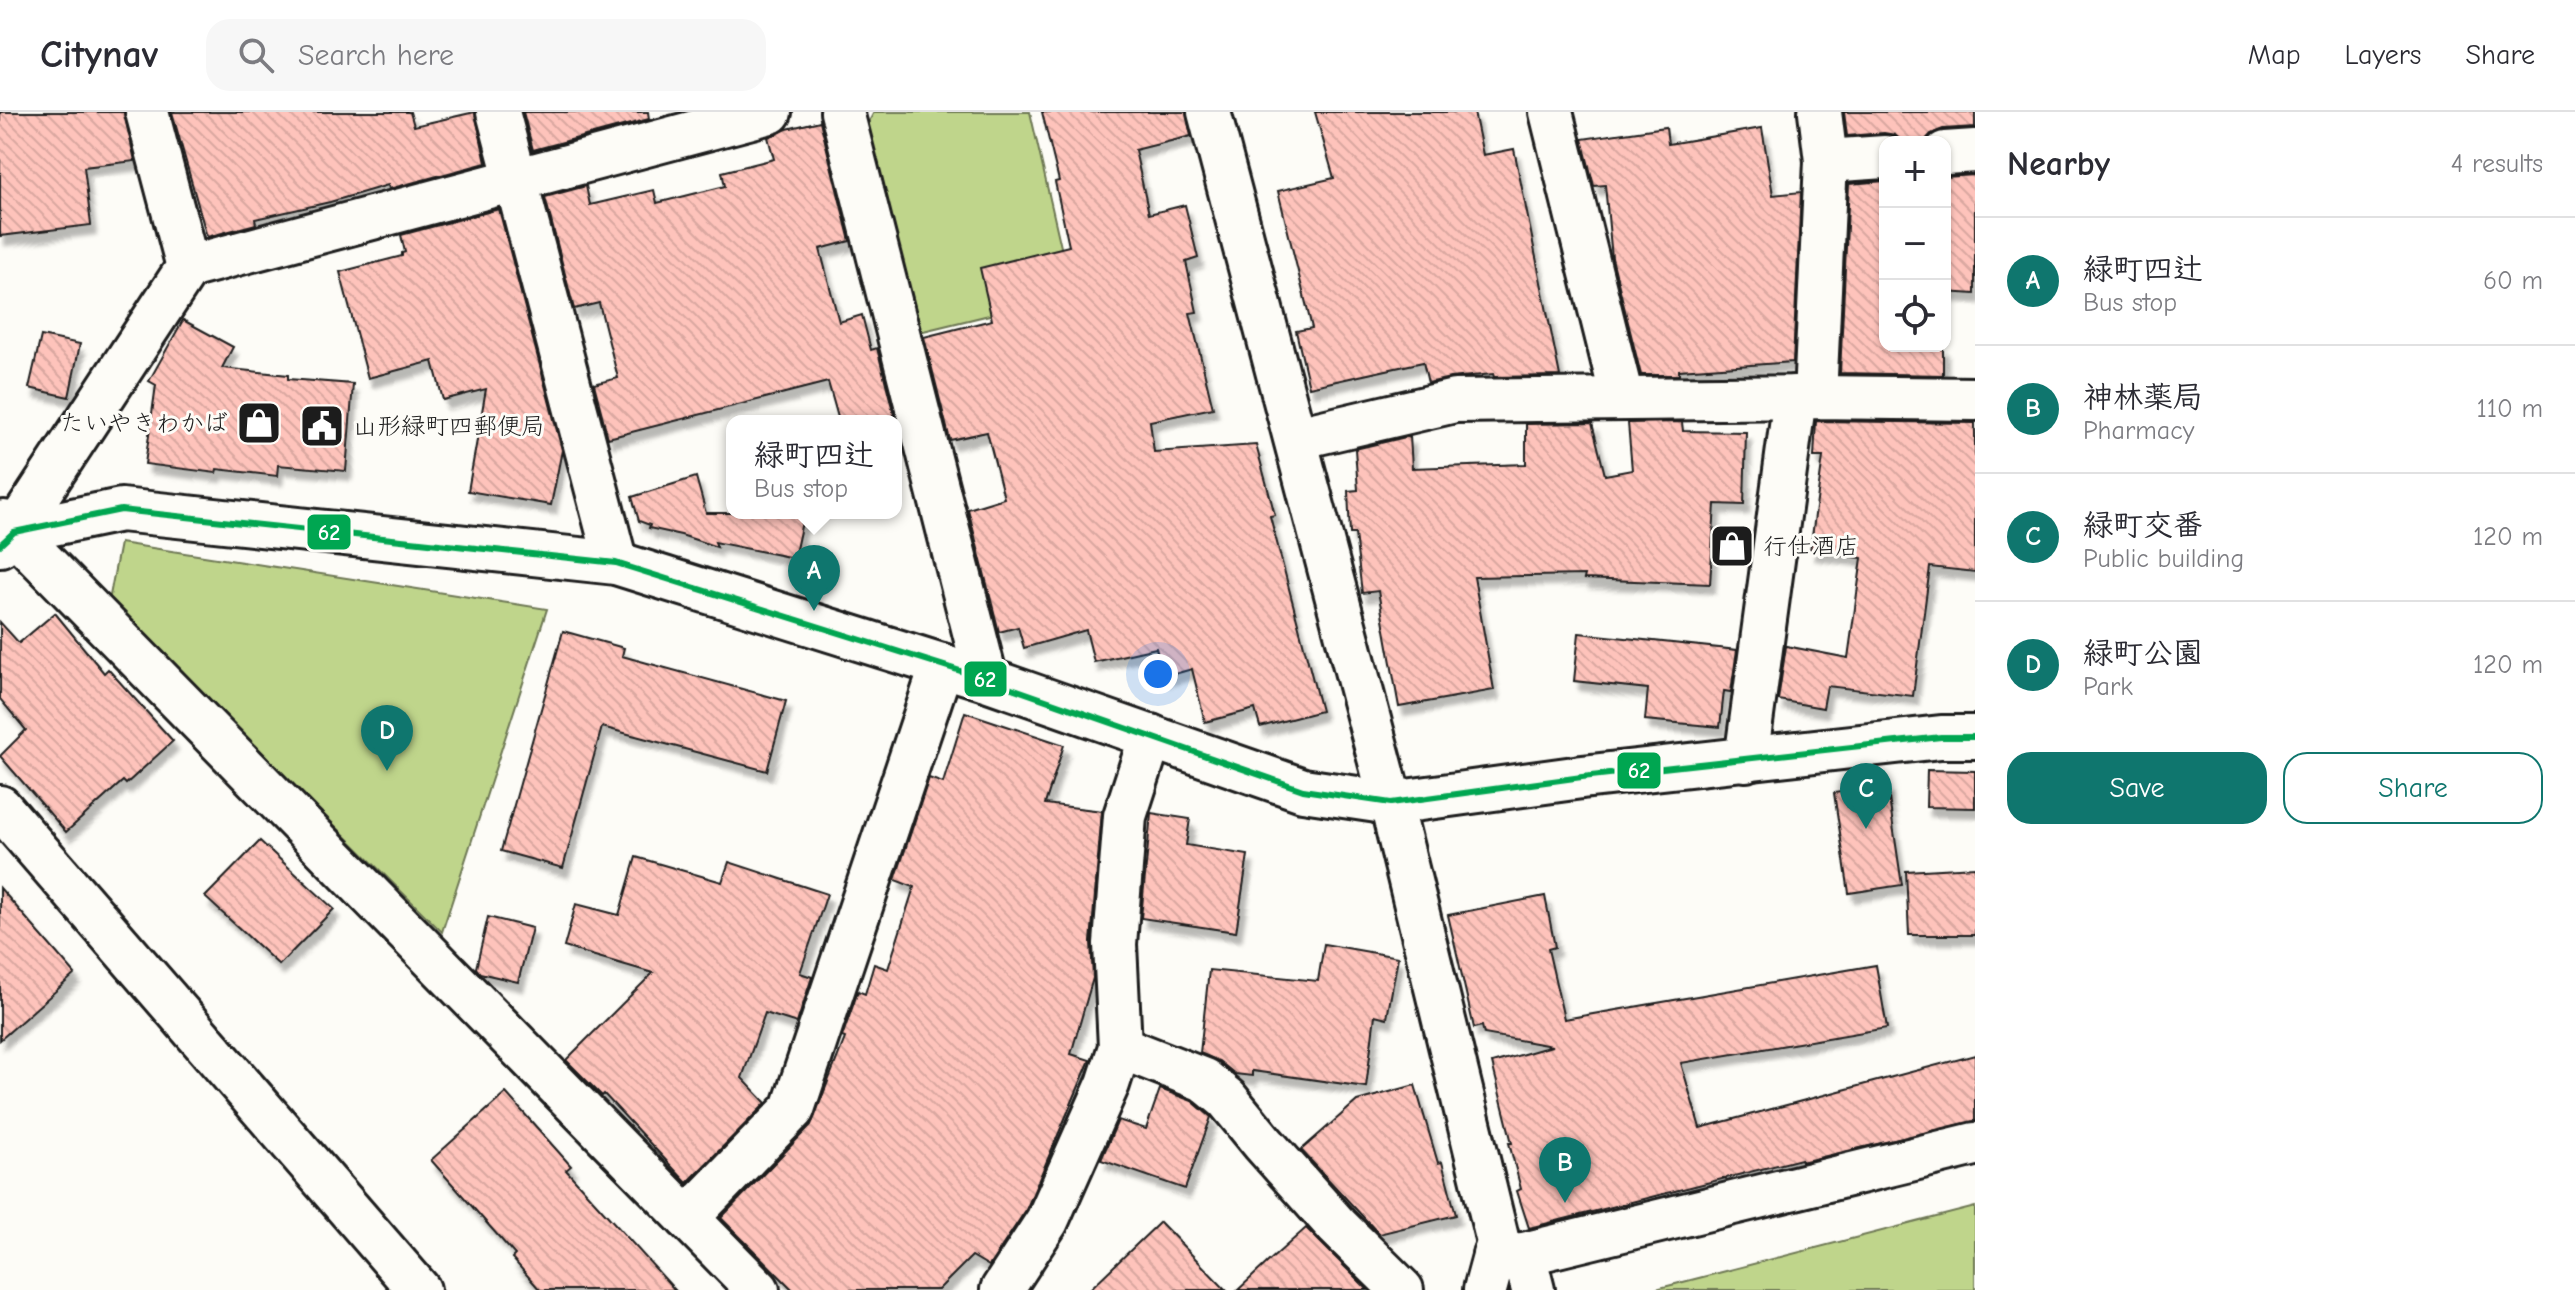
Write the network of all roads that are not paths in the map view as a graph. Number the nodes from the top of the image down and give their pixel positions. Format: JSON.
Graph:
{"nodes":[{"id":1,"x":147,"y":112,"type":"edge"},
{"id":2,"x":498,"y":112,"type":"edge"},
{"id":3,"x":770,"y":112,"type":"edge"},
{"id":4,"x":842,"y":112,"type":"edge"},
{"id":5,"x":1209,"y":112,"type":"edge"},
{"id":6,"x":1551,"y":112,"type":"edge"},
{"id":7,"x":1820,"y":112,"type":"edge"},
{"id":8,"x":1975,"y":151,"type":"edge"},
{"id":9,"x":1951,"y":153,"type":"edge"},
{"id":10,"x":1879,"y":157,"type":"edge"},
{"id":11,"x":1826,"y":161,"type":"junction"},
{"id":12,"x":516,"y":182,"type":"junction"},
{"id":13,"x":188,"y":267,"type":"junction"},
{"id":14,"x":1805,"y":397,"type":"junction"},
{"id":15,"x":1622,"y":398,"type":"junction"},
{"id":16,"x":1975,"y":399,"type":"edge"},
{"id":17,"x":1297,"y":438,"type":"junction"},
{"id":18,"x":5,"y":532,"type":"edge"},
{"id":19,"x":616,"y":563,"type":"junction"},
{"id":20,"x":942,"y":665,"type":"junction"},
{"id":21,"x":986,"y":679,"type":"junction"},
{"id":22,"x":1151,"y":736,"type":"junction"},
{"id":23,"x":1975,"y":737,"type":"edge"},
{"id":24,"x":1746,"y":760,"type":"junction"},
{"id":25,"x":1391,"y":803,"type":"junction"},
{"id":26,"x":0,"y":807,"type":"edge"},
{"id":27,"x":1120,"y":1047,"type":"junction"},
{"id":28,"x":1975,"y":1144,"type":"edge"},
{"id":29,"x":687,"y":1218,"type":"junction"},
{"id":30,"x":1509,"y":1272,"type":"edge"},
{"id":31,"x":419,"y":1290,"type":"edge"},
{"id":32,"x":758,"y":1290,"type":"edge"},
{"id":33,"x":1002,"y":1290,"type":"edge"},
{"id":34,"x":1402,"y":1290,"type":"edge"}],
"edges":[{"from":1,"to":13,"type":"street"},
{"from":2,"to":12,"type":"street"},
{"from":3,"to":12,"type":"street"},
{"from":4,"to":21,"type":"street"},
{"from":5,"to":17,"type":"street"},
{"from":6,"to":15,"type":"street"},
{"from":7,"to":11,"type":"street"},
{"from":8,"to":9,"type":"street"},
{"from":10,"to":11,"type":"street"},
{"from":11,"to":14,"type":"street"},
{"from":12,"to":13,"type":"street"},
{"from":12,"to":19,"type":"street"},
{"from":13,"to":18,"type":"street"},
{"from":14,"to":15,"type":"street"},
{"from":14,"to":16,"type":"street"},
{"from":14,"to":24,"type":"street"},
{"from":15,"to":17,"type":"street"},
{"from":17,"to":25,"type":"street"},
{"from":18,"to":19,"type":"street"},
{"from":18,"to":29,"type":"street"},
{"from":19,"to":20,"type":"street"},
{"from":20,"to":21,"type":"street"},
{"from":20,"to":29,"type":"street"},
{"from":21,"to":22,"type":"street"},
{"from":22,"to":25,"type":"street"},
{"from":22,"to":27,"type":"street"},
{"from":23,"to":24,"type":"street"},
{"from":24,"to":25,"type":"street"},
{"from":25,"to":30,"type":"street"},
{"from":26,"to":31,"type":"street"},
{"from":27,"to":33,"type":"street"},
{"from":27,"to":34,"type":"street"},
{"from":28,"to":30,"type":"street"},
{"from":29,"to":32,"type":"street"}]}
